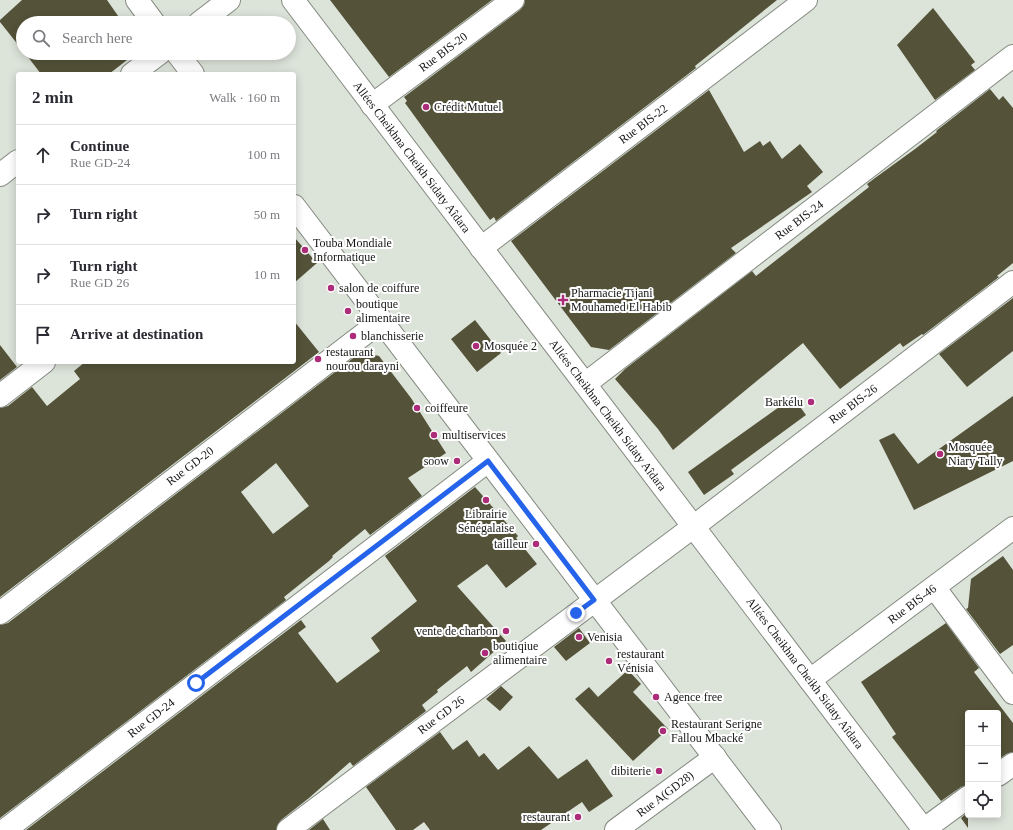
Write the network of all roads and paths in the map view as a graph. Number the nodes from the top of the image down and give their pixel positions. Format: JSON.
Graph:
{"nodes":[{"id":1,"x":137,"y":0,"type":"edge"},
{"id":2,"x":229,"y":0,"type":"edge"},
{"id":3,"x":293,"y":0,"type":"edge"},
{"id":4,"x":513,"y":0,"type":"edge"},
{"id":5,"x":806,"y":0,"type":"edge"},
{"id":6,"x":149,"y":16,"type":"edge"},
{"id":7,"x":208,"y":16,"type":"edge"},
{"id":8,"x":1013,"y":56,"type":"edge"},
{"id":9,"x":151,"y":60,"type":"edge"},
{"id":10,"x":182,"y":60,"type":"edge"},
{"id":11,"x":135,"y":72,"type":"edge"},
{"id":12,"x":191,"y":72,"type":"edge"},
{"id":13,"x":372,"y":105,"type":"junction"},
{"id":14,"x":16,"y":163,"type":"edge"},
{"id":15,"x":0,"y":175,"type":"edge"},
{"id":16,"x":296,"y":209,"type":"edge"},
{"id":17,"x":481,"y":248,"type":"junction"},
{"id":18,"x":1013,"y":282,"type":"edge"},
{"id":19,"x":381,"y":321,"type":"junction"},
{"id":20,"x":41,"y":364,"type":"edge"},
{"id":21,"x":585,"y":384,"type":"junction"},
{"id":22,"x":0,"y":396,"type":"edge"},
{"id":23,"x":488,"y":461,"type":"junction"},
{"id":24,"x":693,"y":527,"type":"junction"},
{"id":25,"x":1013,"y":528,"type":"edge"},
{"id":26,"x":675,"y":539,"type":"joint"},
{"id":27,"x":934,"y":587,"type":"junction"},
{"id":28,"x":601,"y":594,"type":"junction"},
{"id":29,"x":0,"y":613,"type":"edge"},
{"id":30,"x":810,"y":680,"type":"junction"},
{"id":31,"x":1013,"y":693,"type":"edge"},
{"id":32,"x":715,"y":757,"type":"junction"},
{"id":33,"x":1013,"y":764,"type":"edge"},
{"id":34,"x":1001,"y":773,"type":"edge"},
{"id":35,"x":965,"y":799,"type":"edge"},
{"id":36,"x":5,"y":830,"type":"edge"},
{"id":37,"x":288,"y":830,"type":"edge"},
{"id":38,"x":616,"y":830,"type":"edge"},
{"id":39,"x":770,"y":830,"type":"edge"},
{"id":40,"x":924,"y":830,"type":"edge"}],
"edges":[{"from":1,"to":6,"type":"street"},
{"from":2,"to":7,"type":"street"},
{"from":3,"to":13,"type":"street","name":"Allées Cheikhna Cheikh Sidaty Aîdara"},
{"from":4,"to":13,"type":"street","name":"Rue BIS-20"},
{"from":5,"to":17,"type":"street","name":"Rue BIS-22"},
{"from":8,"to":21,"type":"street","name":"Rue BIS-24"},
{"from":9,"to":11,"type":"street"},
{"from":10,"to":12,"type":"street"},
{"from":13,"to":17,"type":"street","name":"Allées Cheikhna Cheikh Sidaty Aîdara"},
{"from":14,"to":15,"type":"street"},
{"from":16,"to":19,"type":"street"},
{"from":17,"to":21,"type":"street","name":"Allées Cheikhna Cheikh Sidaty Aîdara"},
{"from":18,"to":24,"type":"street","name":"Rue BIS-26"},
{"from":19,"to":23,"type":"street"},
{"from":19,"to":29,"type":"street","name":"Rue GD-20"},
{"from":20,"to":22,"type":"street"},
{"from":21,"to":24,"type":"street","name":"Allées Cheikhna Cheikh Sidaty Aîdara"},
{"from":23,"to":28,"type":"street"},
{"from":23,"to":36,"type":"street","name":"Rue GD-24"},
{"from":24,"to":26,"type":"street","name":"Rue BIS-26"},
{"from":24,"to":30,"type":"street","name":"Allées Cheikhna Cheikh Sidaty Aîdara"},
{"from":25,"to":27,"type":"street","name":"Rue BIS-46"},
{"from":26,"to":28,"type":"street","name":"Rue GD 26"},
{"from":27,"to":30,"type":"street","name":"Rue BIS-46"},
{"from":27,"to":31,"type":"street"},
{"from":28,"to":32,"type":"street"},
{"from":28,"to":37,"type":"street","name":"Rue GD 26"},
{"from":30,"to":40,"type":"street","name":"Allées Cheikhna Cheikh Sidaty Aîdara"},
{"from":32,"to":38,"type":"street","name":"Rue A(GD28)"},
{"from":32,"to":39,"type":"street"},
{"from":33,"to":34,"type":"street"},
{"from":35,"to":40,"type":"street"}]}
